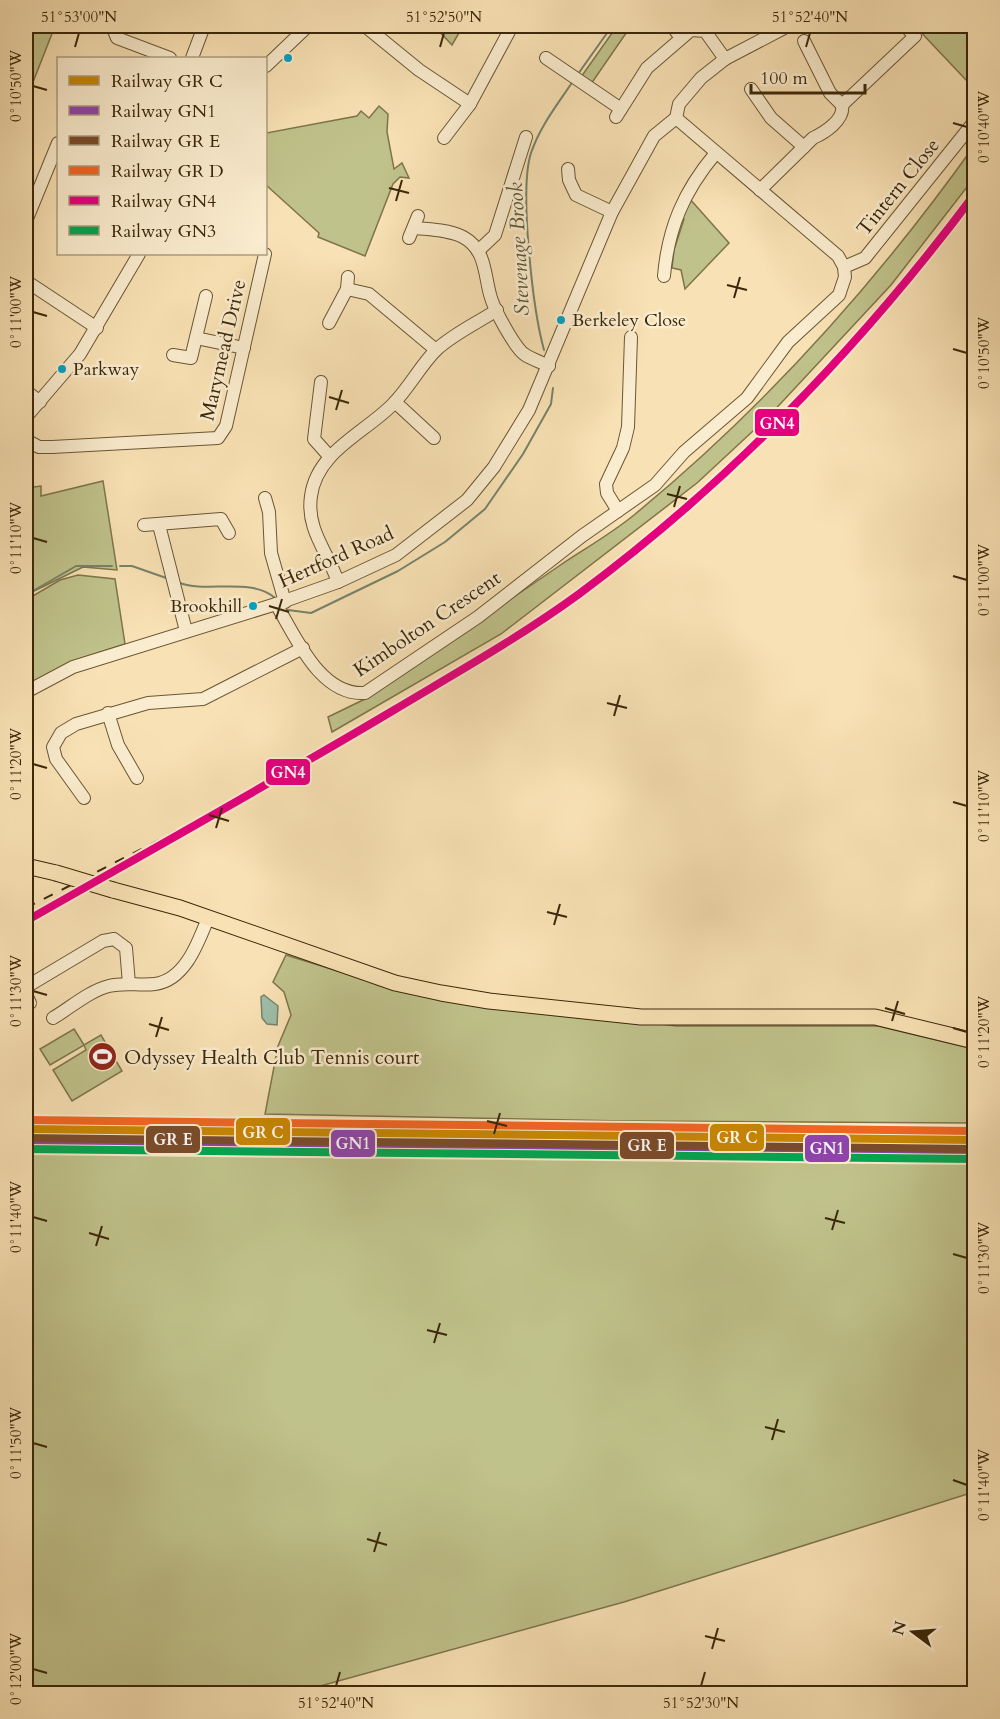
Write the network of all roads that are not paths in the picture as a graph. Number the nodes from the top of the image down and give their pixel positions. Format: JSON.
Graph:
{"nodes":[{"id":1,"x":112,"y":26,"type":"edge"},
{"id":2,"x":204,"y":26,"type":"edge"},
{"id":3,"x":308,"y":26,"type":"edge"},
{"id":4,"x":365,"y":26,"type":"edge"},
{"id":5,"x":512,"y":26,"type":"edge"},
{"id":6,"x":672,"y":26,"type":"edge"},
{"id":7,"x":788,"y":26,"type":"edge"},
{"id":8,"x":905,"y":26,"type":"edge"},
{"id":9,"x":701,"y":27,"type":"edge"},
{"id":10,"x":681,"y":38,"type":"junction"},
{"id":11,"x":804,"y":41,"type":"dead end"},
{"id":12,"x":167,"y":57,"type":"edge"},
{"id":13,"x":192,"y":57,"type":"edge"},
{"id":14,"x":546,"y":58,"type":"dead end"},
{"id":15,"x":725,"y":59,"type":"junction"},
{"id":16,"x":267,"y":65,"type":"edge"},
{"id":17,"x":751,"y":89,"type":"dead end"},
{"id":18,"x":470,"y":104,"type":"junction"},
{"id":19,"x":842,"y":105,"type":"junction"},
{"id":20,"x":676,"y":118,"type":"junction"},
{"id":21,"x":975,"y":122,"type":"edge"},
{"id":22,"x":444,"y":138,"type":"dead end"},
{"id":23,"x":523,"y":141,"type":"dead end"},
{"id":24,"x":57,"y":145,"type":"edge"},
{"id":25,"x":804,"y":147,"type":"junction"},
{"id":26,"x":715,"y":153,"type":"junction"},
{"id":27,"x":571,"y":176,"type":"dead end"},
{"id":28,"x":760,"y":190,"type":"junction"},
{"id":29,"x":612,"y":212,"type":"junction"},
{"id":30,"x":26,"y":221,"type":"edge"},
{"id":31,"x":414,"y":227,"type":"dead end"},
{"id":32,"x":478,"y":251,"type":"junction"},
{"id":33,"x":138,"y":255,"type":"edge"},
{"id":34,"x":265,"y":255,"type":"edge"},
{"id":35,"x":844,"y":267,"type":"junction"},
{"id":36,"x":664,"y":276,"type":"dead end"},
{"id":37,"x":26,"y":281,"type":"edge"},
{"id":38,"x":206,"y":296,"type":"dead end"},
{"id":39,"x":497,"y":310,"type":"junction"},
{"id":40,"x":329,"y":323,"type":"dead end"},
{"id":41,"x":97,"y":328,"type":"junction"},
{"id":42,"x":631,"y":337,"type":"dead end"},
{"id":43,"x":196,"y":338,"type":"junction"},
{"id":44,"x":244,"y":348,"type":"junction"},
{"id":45,"x":436,"y":350,"type":"junction"},
{"id":46,"x":174,"y":355,"type":"dead end"},
{"id":47,"x":549,"y":366,"type":"junction"},
{"id":48,"x":322,"y":389,"type":"dead end"},
{"id":49,"x":26,"y":391,"type":"edge"},
{"id":50,"x":40,"y":402,"type":"junction"},
{"id":51,"x":395,"y":402,"type":"junction"},
{"id":52,"x":26,"y":417,"type":"edge"},
{"id":53,"x":431,"y":431,"type":"dead end"},
{"id":54,"x":26,"y":440,"type":"edge"},
{"id":55,"x":330,"y":457,"type":"junction"},
{"id":56,"x":265,"y":498,"type":"dead end"},
{"id":57,"x":618,"y":511,"type":"junction"},
{"id":58,"x":144,"y":525,"type":"dead end"},
{"id":59,"x":159,"y":525,"type":"junction"},
{"id":60,"x":229,"y":533,"type":"dead end"},
{"id":61,"x":338,"y":582,"type":"junction"},
{"id":62,"x":281,"y":603,"type":"junction"},
{"id":63,"x":186,"y":631,"type":"junction"},
{"id":64,"x":303,"y":648,"type":"junction"},
{"id":65,"x":26,"y":692,"type":"edge"},
{"id":66,"x":108,"y":713,"type":"junction"},
{"id":67,"x":137,"y":778,"type":"dead end"},
{"id":68,"x":84,"y":798,"type":"dead end"},
{"id":69,"x":26,"y":866,"type":"edge"},
{"id":70,"x":208,"y":918,"type":"junction"},
{"id":71,"x":129,"y":984,"type":"junction"},
{"id":72,"x":26,"y":987,"type":"edge"},
{"id":73,"x":52,"y":1018,"type":"dead end"},
{"id":74,"x":975,"y":1041,"type":"edge"}],
"edges":[{"from":1,"to":12,"type":"street"},
{"from":2,"to":13,"type":"street"},
{"from":3,"to":16,"type":"street"},
{"from":4,"to":18,"type":"street"},
{"from":5,"to":18,"type":"street"},
{"from":6,"to":10,"type":"street"},
{"from":7,"to":15,"type":"street","name":"Hertford Road"},
{"from":8,"to":19,"type":"street"},
{"from":9,"to":10,"type":"street"},
{"from":9,"to":15,"type":"street"},
{"from":10,"to":14,"type":"street"},
{"from":11,"to":19,"type":"street"},
{"from":15,"to":20,"type":"street","name":"Hertford Road"},
{"from":17,"to":25,"type":"street"},
{"from":18,"to":22,"type":"street"},
{"from":19,"to":25,"type":"street"},
{"from":20,"to":26,"type":"street"},
{"from":20,"to":29,"type":"street","name":"Hertford Road"},
{"from":21,"to":35,"type":"street","name":"Tintern Close"},
{"from":23,"to":32,"type":"street"},
{"from":24,"to":30,"type":"street"},
{"from":25,"to":28,"type":"street"},
{"from":26,"to":28,"type":"street"},
{"from":26,"to":36,"type":"street"},
{"from":27,"to":29,"type":"street"},
{"from":28,"to":35,"type":"street"},
{"from":29,"to":47,"type":"street","name":"Hertford Road"},
{"from":31,"to":32,"type":"street"},
{"from":32,"to":39,"type":"street"},
{"from":33,"to":41,"type":"street"},
{"from":34,"to":44,"type":"street","name":"Marymead Drive"},
{"from":35,"to":57,"type":"street","name":"Kimbolton Crescent"},
{"from":37,"to":41,"type":"street"},
{"from":38,"to":43,"type":"street"},
{"from":39,"to":45,"type":"street"},
{"from":39,"to":47,"type":"street"},
{"from":40,"to":45,"type":"street"},
{"from":41,"to":50,"type":"street"},
{"from":42,"to":57,"type":"street"},
{"from":43,"to":44,"type":"street"},
{"from":43,"to":46,"type":"street"},
{"from":44,"to":54,"type":"street","name":"Marymead Drive"},
{"from":45,"to":51,"type":"street"},
{"from":47,"to":61,"type":"street","name":"Hertford Road"},
{"from":48,"to":55,"type":"street"},
{"from":49,"to":50,"type":"street"},
{"from":50,"to":52,"type":"street"},
{"from":51,"to":53,"type":"street"},
{"from":51,"to":55,"type":"street"},
{"from":55,"to":61,"type":"street"},
{"from":56,"to":62,"type":"street","name":"Kimbolton Crescent"},
{"from":57,"to":64,"type":"street","name":"Kimbolton Crescent"},
{"from":58,"to":59,"type":"street"},
{"from":59,"to":60,"type":"street"},
{"from":59,"to":63,"type":"street"},
{"from":61,"to":62,"type":"street","name":"Hertford Road"},
{"from":62,"to":63,"type":"street","name":"Hertford Road"},
{"from":62,"to":64,"type":"street","name":"Kimbolton Crescent"},
{"from":63,"to":65,"type":"street","name":"Hertford Road"},
{"from":64,"to":66,"type":"street"},
{"from":66,"to":67,"type":"street"},
{"from":66,"to":68,"type":"street"},
{"from":69,"to":70,"type":"main road","bridge":true},
{"from":70,"to":71,"type":"street"},
{"from":70,"to":74,"type":"main road"},
{"from":71,"to":72,"type":"street"},
{"from":71,"to":73,"type":"street"}]}
